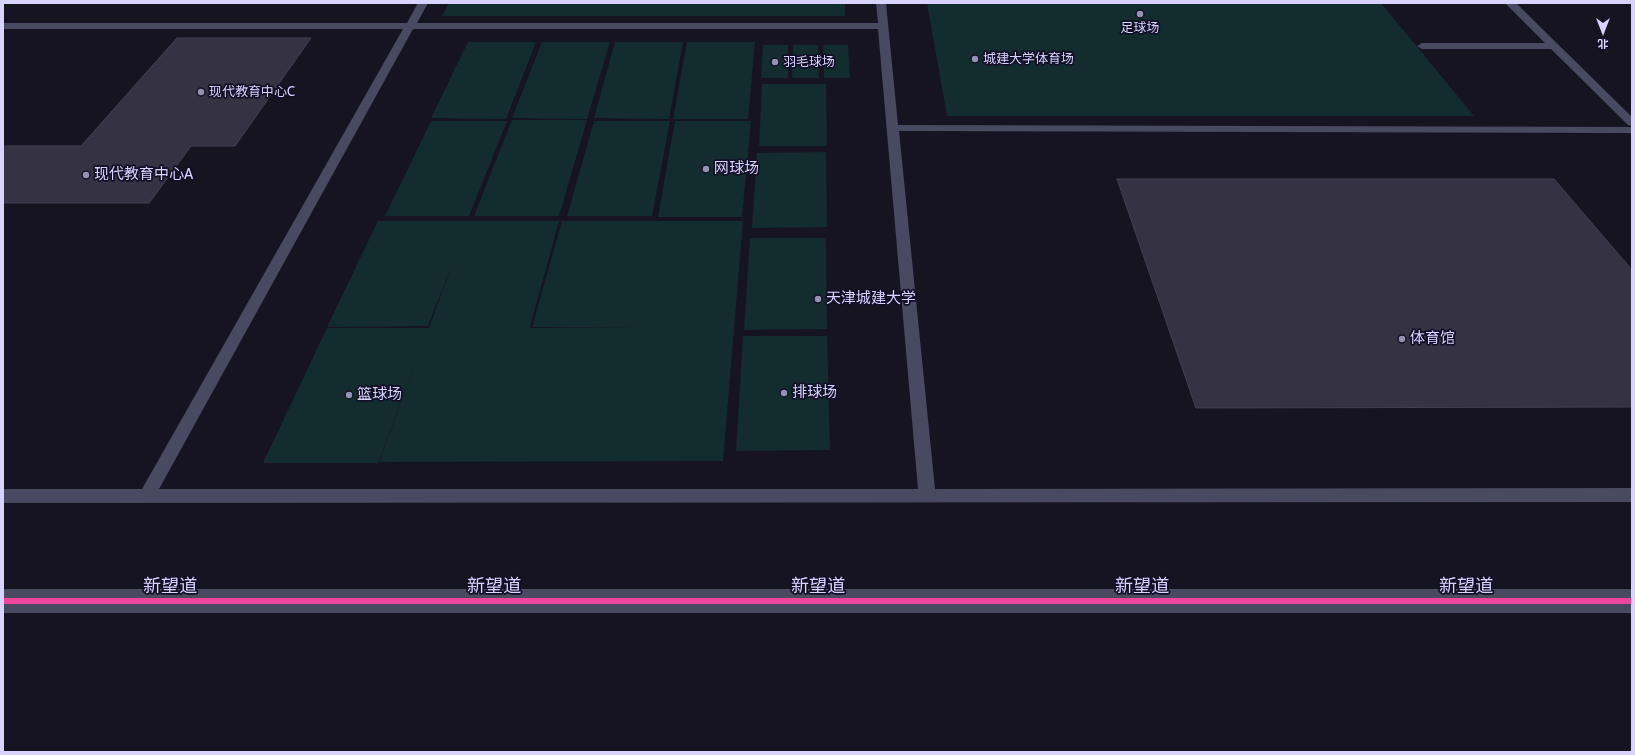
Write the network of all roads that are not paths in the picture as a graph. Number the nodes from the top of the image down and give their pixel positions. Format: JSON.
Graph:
{"nodes":[{"id":1,"x":423,"y":3,"type":"edge"},
{"id":2,"x":881,"y":3,"type":"edge"},
{"id":3,"x":1510,"y":3,"type":"edge"},
{"id":4,"x":3,"y":26,"type":"edge"},
{"id":5,"x":410,"y":26,"type":"junction"},
{"id":6,"x":883,"y":26,"type":"junction"},
{"id":7,"x":1422,"y":46,"type":"dead end"},
{"id":8,"x":1553,"y":46,"type":"junction"},
{"id":9,"x":1632,"y":123,"type":"edge"},
{"id":10,"x":893,"y":128,"type":"junction"},
{"id":11,"x":1632,"y":130,"type":"edge"},
{"id":12,"x":927,"y":495,"type":"junction"},
{"id":13,"x":1632,"y":495,"type":"edge"},
{"id":14,"x":3,"y":496,"type":"edge"},
{"id":15,"x":147,"y":496,"type":"junction"},
{"id":16,"x":3,"y":601,"type":"edge"},
{"id":17,"x":1632,"y":601,"type":"edge"}],
"edges":[{"from":1,"to":5,"type":"lane"},
{"from":2,"to":6,"type":"lane"},
{"from":3,"to":8,"type":"lane"},
{"from":4,"to":5,"type":"lane"},
{"from":5,"to":6,"type":"lane"},
{"from":5,"to":15,"type":"lane"},
{"from":6,"to":10,"type":"lane"},
{"from":7,"to":8,"type":"lane"},
{"from":8,"to":9,"type":"lane"},
{"from":10,"to":11,"type":"lane"},
{"from":10,"to":12,"type":"lane"},
{"from":12,"to":13,"type":"lane"},
{"from":12,"to":15,"type":"lane"},
{"from":14,"to":15,"type":"lane"},
{"from":16,"to":17,"type":"street","name":"新望道"}]}
